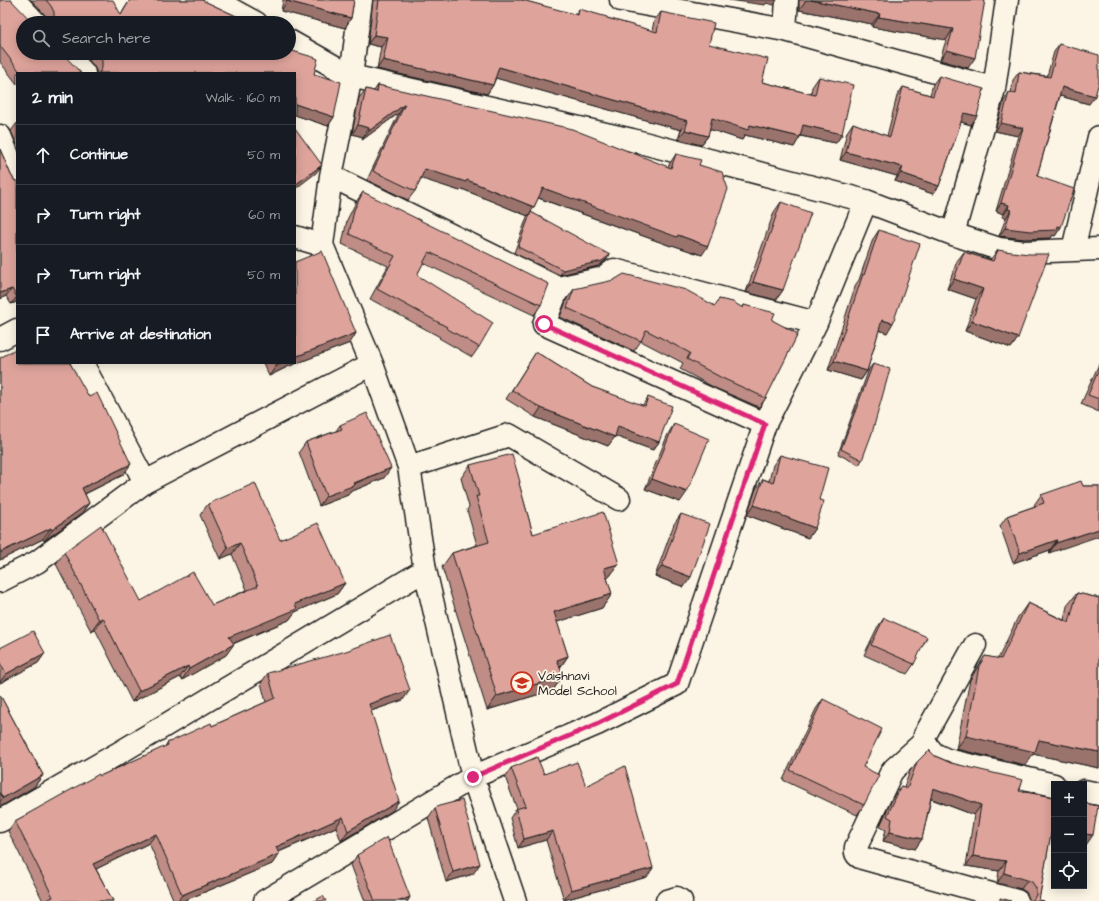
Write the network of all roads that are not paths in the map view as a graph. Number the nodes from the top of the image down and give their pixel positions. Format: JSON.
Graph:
{"nodes":[{"id":1,"x":14,"y":0,"type":"edge"},
{"id":2,"x":214,"y":0,"type":"edge"},
{"id":3,"x":361,"y":0,"type":"edge"},
{"id":4,"x":621,"y":0,"type":"edge"},
{"id":5,"x":787,"y":0,"type":"edge"},
{"id":6,"x":1007,"y":0,"type":"edge"},
{"id":7,"x":29,"y":16,"type":"edge"},
{"id":8,"x":243,"y":16,"type":"edge"},
{"id":9,"x":784,"y":30,"type":"junction"},
{"id":10,"x":296,"y":45,"type":"edge"},
{"id":11,"x":72,"y":60,"type":"edge"},
{"id":12,"x":83,"y":72,"type":"edge"},
{"id":13,"x":351,"y":76,"type":"junction"},
{"id":14,"x":994,"y":90,"type":"junction"},
{"id":15,"x":0,"y":136,"type":"edge"},
{"id":16,"x":1099,"y":137,"type":"edge"},
{"id":17,"x":16,"y":176,"type":"edge"},
{"id":18,"x":331,"y":176,"type":"junction"},
{"id":19,"x":866,"y":202,"type":"junction"},
{"id":20,"x":953,"y":234,"type":"junction"},
{"id":21,"x":296,"y":237,"type":"edge"},
{"id":22,"x":322,"y":245,"type":"junction"},
{"id":23,"x":1099,"y":249,"type":"edge"},
{"id":24,"x":1073,"y":250,"type":"junction"},
{"id":25,"x":558,"y":288,"type":"junction"},
{"id":26,"x":816,"y":323,"type":"junction"},
{"id":27,"x":16,"y":331,"type":"edge"},
{"id":28,"x":0,"y":339,"type":"edge"},
{"id":29,"x":83,"y":364,"type":"edge"},
{"id":30,"x":372,"y":364,"type":"junction"},
{"id":31,"x":765,"y":424,"type":"junction"},
{"id":32,"x":409,"y":467,"type":"junction"},
{"id":33,"x":146,"y":482,"type":"junction"},
{"id":34,"x":619,"y":499,"type":"dead end"},
{"id":35,"x":425,"y":570,"type":"junction"},
{"id":36,"x":0,"y":581,"type":"edge"},
{"id":37,"x":975,"y":645,"type":"dead end"},
{"id":38,"x":924,"y":742,"type":"junction"},
{"id":39,"x":473,"y":777,"type":"junction"},
{"id":40,"x":1051,"y":783,"type":"edge"},
{"id":41,"x":1087,"y":792,"type":"edge"},
{"id":42,"x":1099,"y":794,"type":"edge"},
{"id":43,"x":0,"y":821,"type":"edge"},
{"id":44,"x":265,"y":901,"type":"edge"},
{"id":45,"x":516,"y":901,"type":"edge"},
{"id":46,"x":667,"y":901,"type":"edge"},
{"id":47,"x":682,"y":901,"type":"edge"},
{"id":48,"x":1017,"y":901,"type":"edge"}],
"edges":[{"from":1,"to":7,"type":"street"},
{"from":2,"to":8,"type":"street"},
{"from":3,"to":13,"type":"street"},
{"from":4,"to":9,"type":"street"},
{"from":5,"to":9,"type":"street"},
{"from":6,"to":14,"type":"street"},
{"from":9,"to":14,"type":"street"},
{"from":10,"to":13,"type":"street"},
{"from":11,"to":12,"type":"street"},
{"from":13,"to":18,"type":"street"},
{"from":13,"to":19,"type":"street"},
{"from":14,"to":20,"type":"street"},
{"from":15,"to":17,"type":"street"},
{"from":16,"to":24,"type":"street"},
{"from":18,"to":22,"type":"street"},
{"from":18,"to":25,"type":"street"},
{"from":19,"to":20,"type":"street"},
{"from":19,"to":26,"type":"street"},
{"from":20,"to":24,"type":"street"},
{"from":21,"to":22,"type":"street"},
{"from":22,"to":30,"type":"street"},
{"from":23,"to":24,"type":"street"},
{"from":25,"to":26,"type":"street"},
{"from":25,"to":31,"type":"street"},
{"from":26,"to":31,"type":"street"},
{"from":27,"to":28,"type":"street"},
{"from":29,"to":33,"type":"street"},
{"from":30,"to":32,"type":"street"},
{"from":30,"to":33,"type":"street"},
{"from":31,"to":39,"type":"street"},
{"from":32,"to":34,"type":"street"},
{"from":32,"to":35,"type":"street"},
{"from":33,"to":36,"type":"street"},
{"from":35,"to":39,"type":"street"},
{"from":35,"to":43,"type":"street"},
{"from":37,"to":38,"type":"street"},
{"from":38,"to":40,"type":"street"},
{"from":38,"to":48,"type":"street"},
{"from":39,"to":44,"type":"street"},
{"from":39,"to":45,"type":"street"},
{"from":41,"to":42,"type":"street"},
{"from":46,"to":47,"type":"street"}]}
